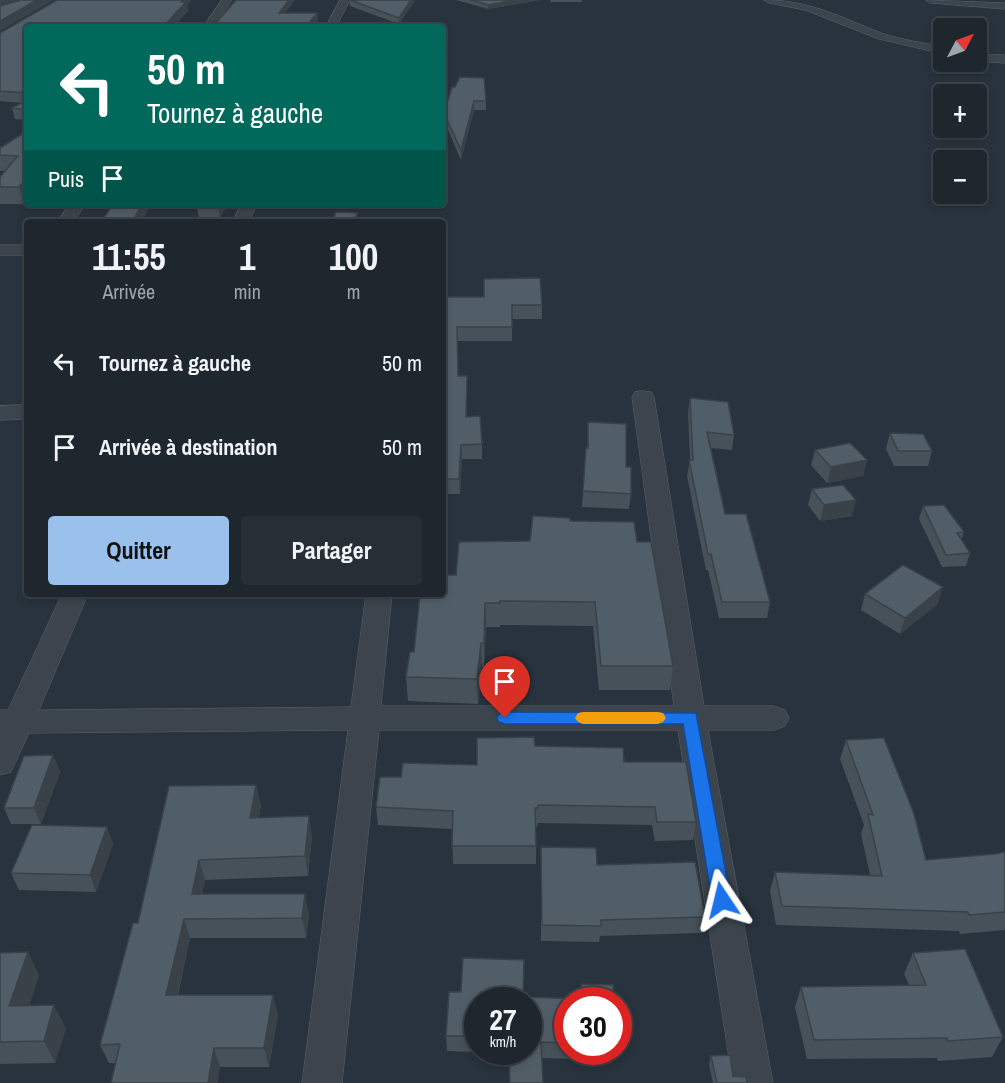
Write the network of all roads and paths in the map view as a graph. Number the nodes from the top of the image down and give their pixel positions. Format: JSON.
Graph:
{"nodes":[{"id":1,"x":227,"y":0,"type":"edge"},
{"id":2,"x":345,"y":0,"type":"edge"},
{"id":3,"x":769,"y":0,"type":"edge"},
{"id":4,"x":931,"y":0,"type":"edge"},
{"id":5,"x":1005,"y":6,"type":"edge"},
{"id":6,"x":210,"y":24,"type":"edge"},
{"id":7,"x":333,"y":24,"type":"edge"},
{"id":8,"x":933,"y":48,"type":"edge"},
{"id":9,"x":987,"y":58,"type":"edge"},
{"id":10,"x":1005,"y":59,"type":"edge"},
{"id":11,"x":76,"y":207,"type":"edge"},
{"id":12,"x":66,"y":219,"type":"edge"},
{"id":13,"x":0,"y":250,"type":"edge"},
{"id":14,"x":24,"y":250,"type":"edge"},
{"id":15,"x":643,"y":397,"type":"dead end"},
{"id":16,"x":24,"y":412,"type":"edge"},
{"id":17,"x":0,"y":413,"type":"edge"},
{"id":18,"x":73,"y":597,"type":"edge"},
{"id":19,"x":379,"y":597,"type":"edge"},
{"id":20,"x":366,"y":718,"type":"junction"},
{"id":21,"x":691,"y":718,"type":"junction"},
{"id":22,"x":774,"y":718,"type":"dead end"},
{"id":23,"x":9,"y":722,"type":"edge"},
{"id":24,"x":0,"y":763,"type":"edge"},
{"id":25,"x":322,"y":1083,"type":"edge"},
{"id":26,"x":753,"y":1083,"type":"edge"}],
"edges":[{"from":1,"to":6,"type":"street"},
{"from":2,"to":7,"type":"street"},
{"from":3,"to":8,"type":"street"},
{"from":4,"to":5,"type":"street"},
{"from":9,"to":10,"type":"street"},
{"from":11,"to":12,"type":"street"},
{"from":13,"to":14,"type":"street"},
{"from":15,"to":21,"type":"street"},
{"from":16,"to":17,"type":"street"},
{"from":18,"to":23,"type":"street"},
{"from":19,"to":20,"type":"street"},
{"from":20,"to":21,"type":"street"},
{"from":20,"to":23,"type":"street"},
{"from":20,"to":25,"type":"street"},
{"from":21,"to":22,"type":"street"},
{"from":21,"to":26,"type":"street"},
{"from":23,"to":24,"type":"street"}]}
